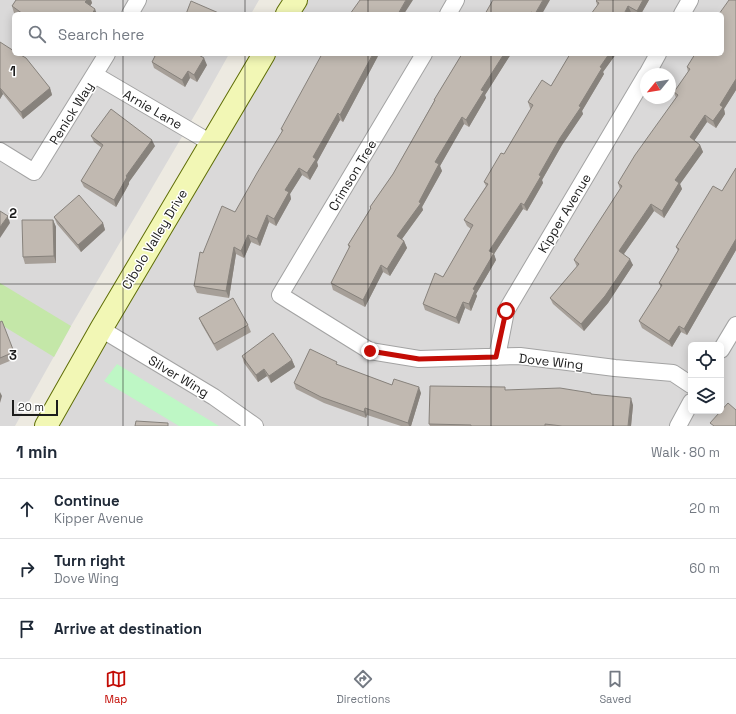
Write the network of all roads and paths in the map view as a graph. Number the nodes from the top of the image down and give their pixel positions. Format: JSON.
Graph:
{"nodes":[{"id":1,"x":138,"y":0,"type":"edge"},
{"id":2,"x":296,"y":0,"type":"edge"},
{"id":3,"x":456,"y":0,"type":"edge"},
{"id":4,"x":690,"y":0,"type":"edge"},
{"id":5,"x":131,"y":12,"type":"edge"},
{"id":6,"x":288,"y":12,"type":"edge"},
{"id":7,"x":449,"y":12,"type":"edge"},
{"id":8,"x":683,"y":12,"type":"edge"},
{"id":9,"x":106,"y":56,"type":"edge"},
{"id":10,"x":263,"y":56,"type":"edge"},
{"id":11,"x":423,"y":56,"type":"edge"},
{"id":12,"x":657,"y":56,"type":"edge"},
{"id":13,"x":650,"y":68,"type":"edge"},
{"id":14,"x":95,"y":75,"type":"junction"},
{"id":15,"x":640,"y":84,"type":"edge"},
{"id":16,"x":211,"y":143,"type":"junction"},
{"id":17,"x":0,"y":151,"type":"edge"},
{"id":18,"x":280,"y":295,"type":"joint"},
{"id":19,"x":736,"y":325,"type":"edge"},
{"id":20,"x":101,"y":329,"type":"junction"},
{"id":21,"x":724,"y":345,"type":"edge"},
{"id":22,"x":496,"y":357,"type":"junction"},
{"id":23,"x":688,"y":383,"type":"edge"},
{"id":24,"x":688,"y":408,"type":"edge"},
{"id":25,"x":46,"y":426,"type":"edge"},
{"id":26,"x":255,"y":426,"type":"edge"},
{"id":27,"x":678,"y":426,"type":"edge"}],
"edges":[{"from":1,"to":5,"type":"street"},
{"from":2,"to":6,"type":"main road"},
{"from":3,"to":7,"type":"street"},
{"from":4,"to":8,"type":"street"},
{"from":9,"to":14,"type":"street","name":"Penick Way"},
{"from":10,"to":16,"type":"main road","name":"Cibolo Valley Drive"},
{"from":11,"to":18,"type":"street","name":"Crimson Tree"},
{"from":12,"to":13,"type":"street","name":"Kipper Avenue"},
{"from":14,"to":16,"type":"street","name":"Arnie Lane"},
{"from":14,"to":17,"type":"street","name":"Penick Way"},
{"from":15,"to":22,"type":"street","name":"Kipper Avenue"},
{"from":16,"to":20,"type":"main road","name":"Cibolo Valley Drive"},
{"from":18,"to":22,"type":"street","name":"Dove Wing"},
{"from":19,"to":21,"type":"street"},
{"from":20,"to":25,"type":"main road","name":"Cibolo Valley Drive"},
{"from":20,"to":26,"type":"street","name":"Silver Wing"},
{"from":22,"to":23,"type":"street","name":"Dove Wing"},
{"from":24,"to":27,"type":"street"}]}
